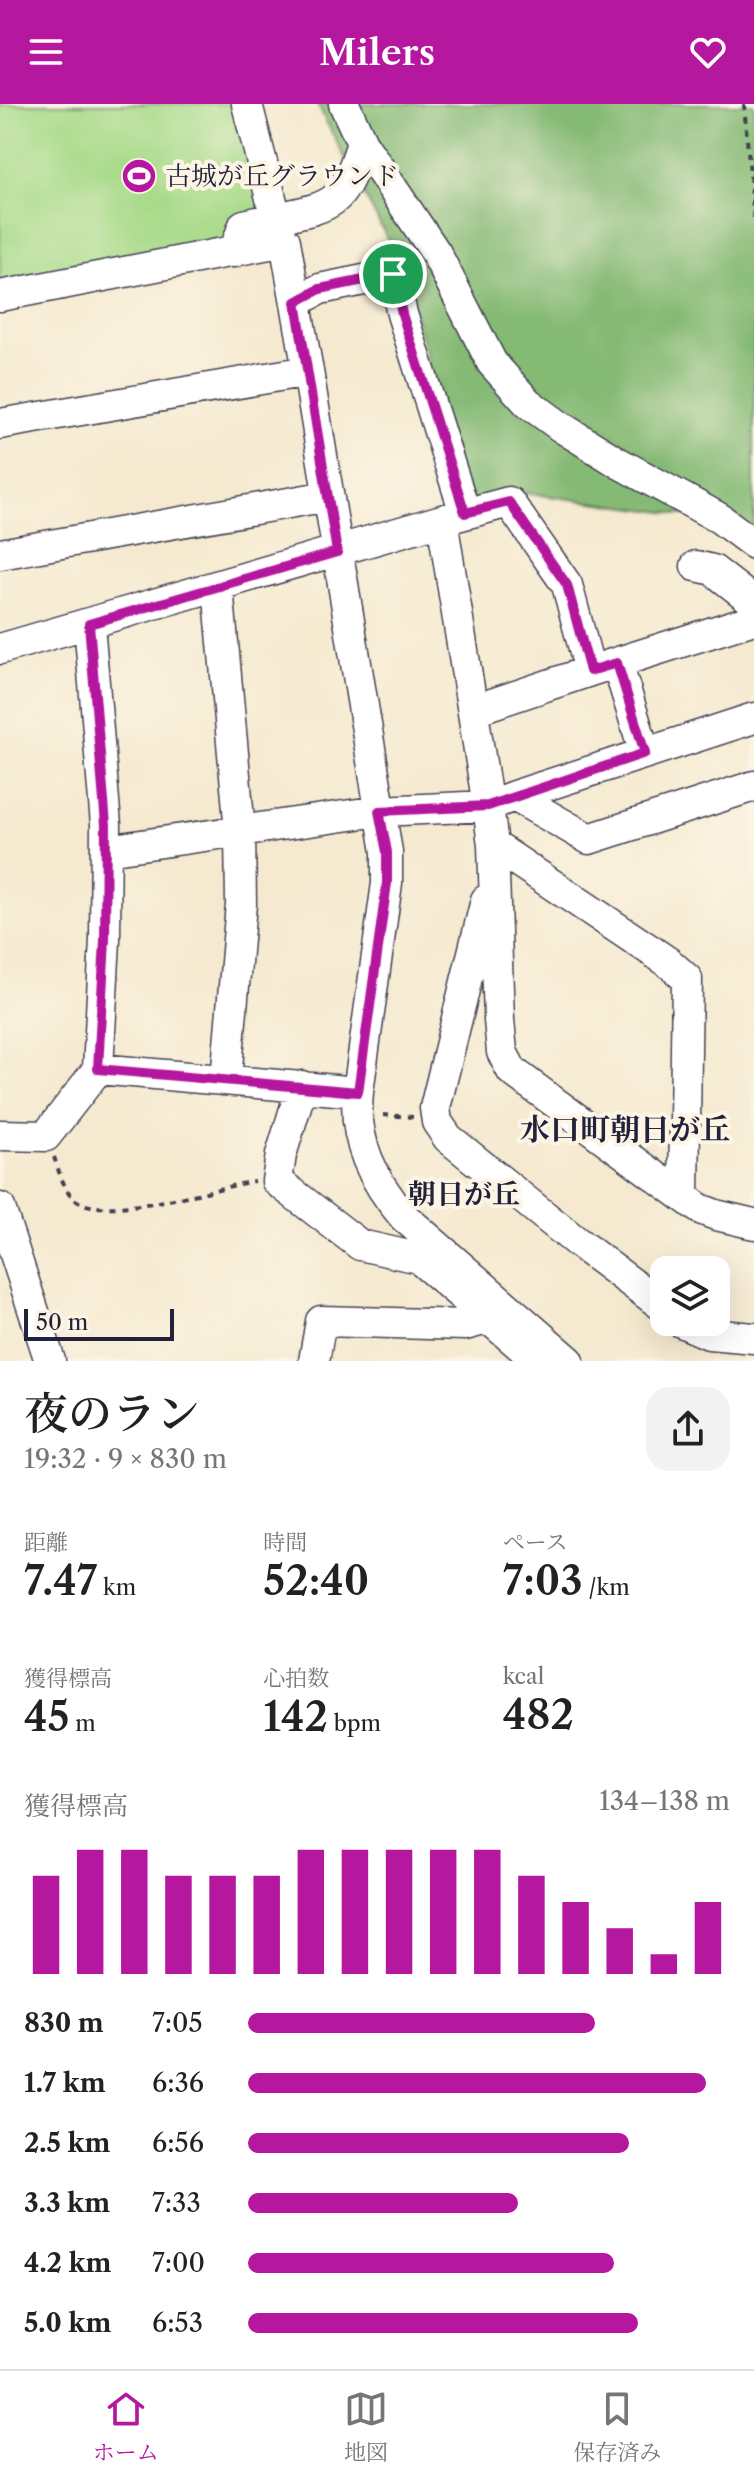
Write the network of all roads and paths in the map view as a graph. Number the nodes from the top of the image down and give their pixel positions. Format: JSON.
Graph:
{"nodes":[{"id":1,"x":247,"y":104,"type":"edge"},
{"id":2,"x":344,"y":104,"type":"edge"},
{"id":3,"x":744,"y":104,"type":"edge"},
{"id":4,"x":362,"y":143,"type":"junction"},
{"id":5,"x":276,"y":218,"type":"junction"},
{"id":6,"x":754,"y":221,"type":"edge"},
{"id":7,"x":234,"y":252,"type":"junction"},
{"id":8,"x":0,"y":296,"type":"edge"},
{"id":9,"x":296,"y":302,"type":"junction"},
{"id":10,"x":308,"y":371,"type":"junction"},
{"id":11,"x":0,"y":424,"type":"edge"},
{"id":12,"x":328,"y":496,"type":"junction"},
{"id":13,"x":453,"y":516,"type":"junction"},
{"id":14,"x":754,"y":544,"type":"edge"},
{"id":15,"x":337,"y":552,"type":"junction"},
{"id":16,"x":0,"y":554,"type":"edge"},
{"id":17,"x":696,"y":566,"type":"dead end"},
{"id":18,"x":218,"y":587,"type":"junction"},
{"id":19,"x":754,"y":602,"type":"edge"},
{"id":20,"x":754,"y":619,"type":"edge"},
{"id":21,"x":89,"y":624,"type":"junction"},
{"id":22,"x":0,"y":649,"type":"edge"},
{"id":23,"x":603,"y":667,"type":"junction"},
{"id":24,"x":474,"y":710,"type":"junction"},
{"id":25,"x":754,"y":718,"type":"edge"},
{"id":26,"x":645,"y":753,"type":"junction"},
{"id":27,"x":754,"y":786,"type":"edge"},
{"id":28,"x":501,"y":801,"type":"junction"},
{"id":29,"x":379,"y":811,"type":"junction"},
{"id":30,"x":240,"y":831,"type":"junction"},
{"id":31,"x":493,"y":845,"type":"junction"},
{"id":32,"x":106,"y":850,"type":"junction"},
{"id":33,"x":494,"y":876,"type":"junction"},
{"id":34,"x":98,"y":1069,"type":"junction"},
{"id":35,"x":226,"y":1080,"type":"junction"},
{"id":36,"x":302,"y":1086,"type":"junction"},
{"id":37,"x":358,"y":1092,"type":"junction"},
{"id":38,"x":383,"y":1115,"type":"dead end"},
{"id":39,"x":419,"y":1118,"type":"dead end"},
{"id":40,"x":0,"y":1135,"type":"edge"},
{"id":41,"x":46,"y":1136,"type":"junction"},
{"id":42,"x":277,"y":1181,"type":"junction"},
{"id":43,"x":684,"y":1195,"type":"junction"},
{"id":44,"x":0,"y":1208,"type":"edge"},
{"id":45,"x":754,"y":1224,"type":"edge"},
{"id":46,"x":10,"y":1273,"type":"edge"},
{"id":47,"x":650,"y":1295,"type":"edge"},
{"id":48,"x":487,"y":1319,"type":"junction"},
{"id":49,"x":730,"y":1336,"type":"edge"},
{"id":50,"x":754,"y":1338,"type":"edge"},
{"id":51,"x":50,"y":1361,"type":"edge"},
{"id":52,"x":314,"y":1361,"type":"edge"},
{"id":53,"x":536,"y":1361,"type":"edge"},
{"id":54,"x":569,"y":1361,"type":"edge"}],
"edges":[{"from":1,"to":5,"type":"street"},
{"from":2,"to":4,"type":"street"},
{"from":3,"to":6,"type":"path"},
{"from":4,"to":5,"type":"street"},
{"from":4,"to":14,"type":"street"},
{"from":5,"to":7,"type":"street"},
{"from":7,"to":8,"type":"street"},
{"from":7,"to":9,"type":"street"},
{"from":9,"to":10,"type":"street"},
{"from":9,"to":13,"type":"street"},
{"from":10,"to":11,"type":"street"},
{"from":10,"to":12,"type":"street"},
{"from":12,"to":15,"type":"street"},
{"from":12,"to":16,"type":"street"},
{"from":13,"to":15,"type":"street"},
{"from":13,"to":23,"type":"street"},
{"from":13,"to":24,"type":"street"},
{"from":15,"to":18,"type":"street"},
{"from":15,"to":29,"type":"street"},
{"from":17,"to":19,"type":"street"},
{"from":18,"to":21,"type":"street"},
{"from":18,"to":30,"type":"street"},
{"from":20,"to":23,"type":"street"},
{"from":21,"to":22,"type":"street"},
{"from":21,"to":32,"type":"street"},
{"from":23,"to":24,"type":"street"},
{"from":23,"to":26,"type":"street"},
{"from":24,"to":28,"type":"street"},
{"from":25,"to":26,"type":"street"},
{"from":26,"to":28,"type":"street"},
{"from":27,"to":28,"type":"street"},
{"from":28,"to":29,"type":"street"},
{"from":28,"to":31,"type":"street"},
{"from":29,"to":30,"type":"street"},
{"from":29,"to":37,"type":"street"},
{"from":30,"to":32,"type":"street"},
{"from":30,"to":35,"type":"street"},
{"from":31,"to":33,"type":"street"},
{"from":31,"to":43,"type":"street"},
{"from":32,"to":34,"type":"street"},
{"from":33,"to":43,"type":"street"},
{"from":33,"to":47,"type":"street"},
{"from":34,"to":35,"type":"street"},
{"from":34,"to":41,"type":"street"},
{"from":35,"to":36,"type":"street"},
{"from":36,"to":37,"type":"street"},
{"from":36,"to":42,"type":"street"},
{"from":37,"to":54,"type":"street"},
{"from":38,"to":39,"type":"path"},
{"from":40,"to":41,"type":"street"},
{"from":41,"to":42,"type":"path"},
{"from":42,"to":48,"type":"street"},
{"from":43,"to":45,"type":"street"},
{"from":44,"to":46,"type":"street"},
{"from":46,"to":51,"type":"street"},
{"from":48,"to":52,"type":"street"},
{"from":48,"to":53,"type":"street"},
{"from":49,"to":50,"type":"street"}]}
